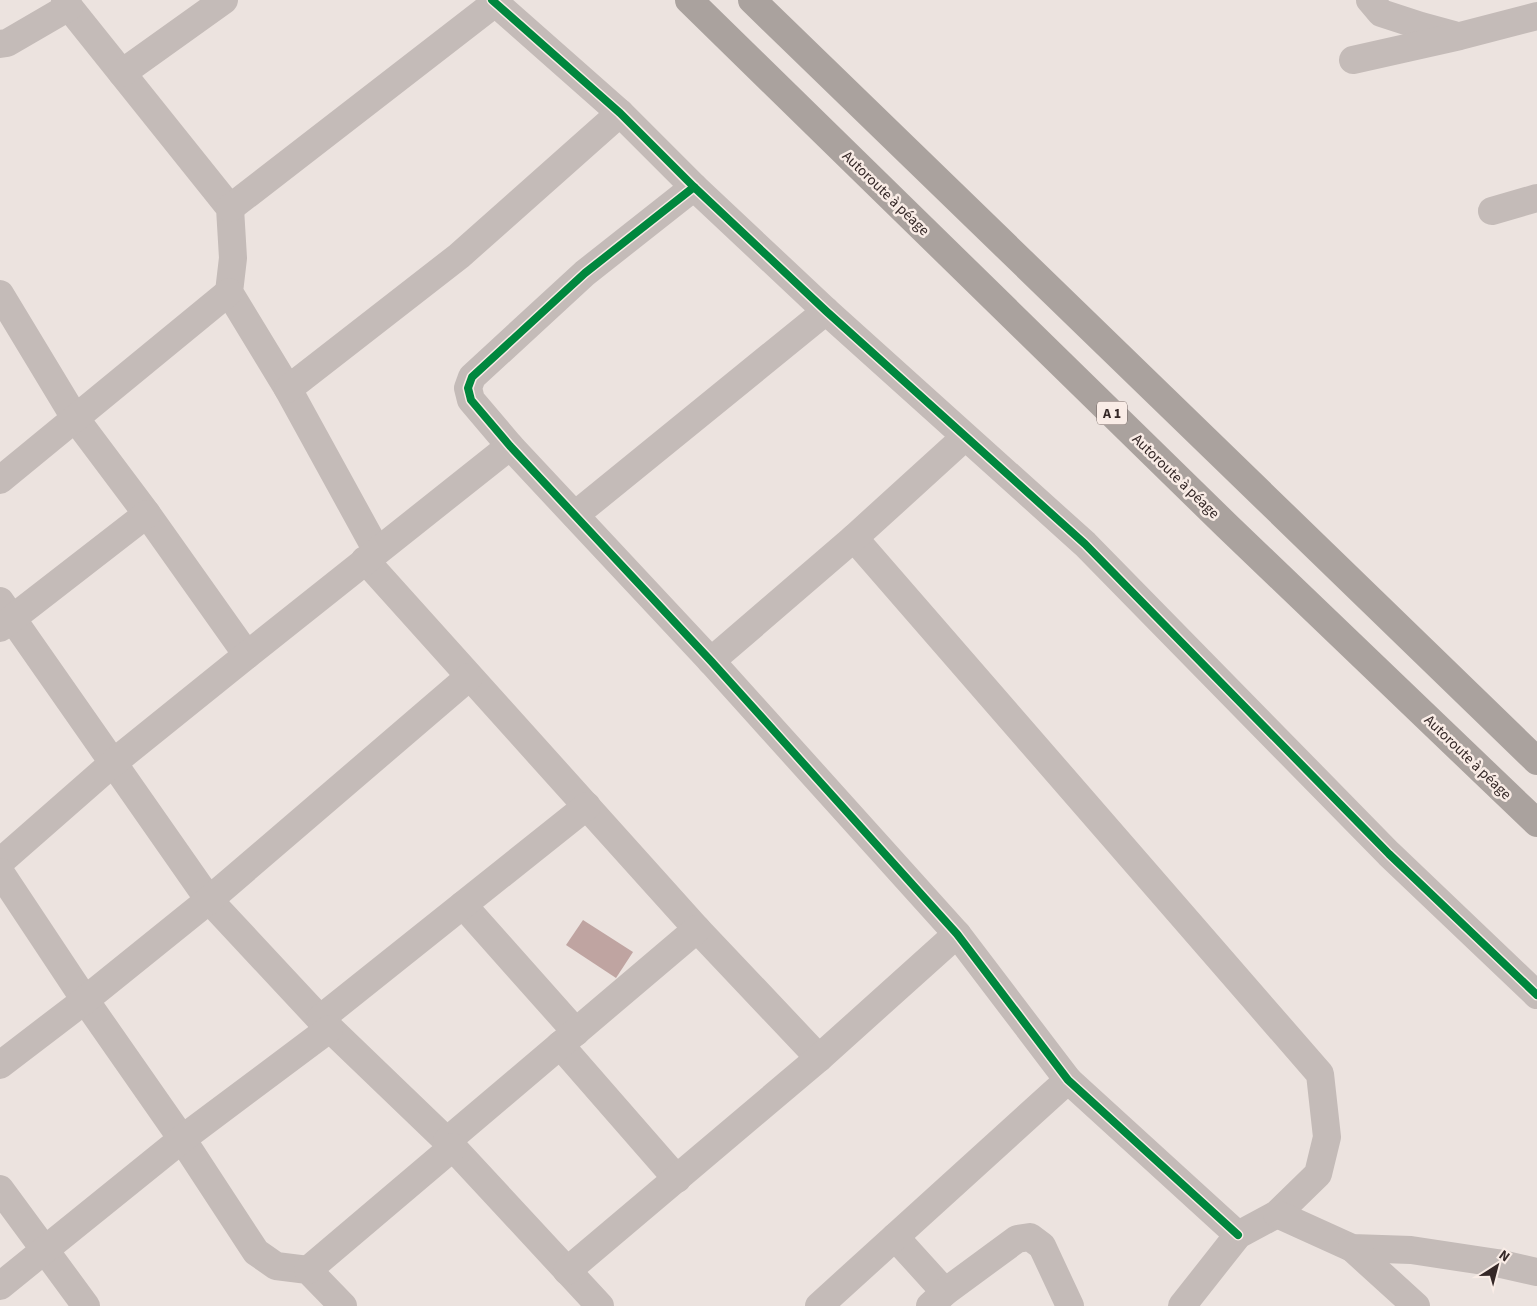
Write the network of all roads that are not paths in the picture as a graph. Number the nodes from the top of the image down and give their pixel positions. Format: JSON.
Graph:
{"nodes":[{"id":1,"x":689,"y":0,"type":"edge"},
{"id":2,"x":752,"y":0,"type":"edge"},
{"id":3,"x":1370,"y":0,"type":"edge"},
{"id":4,"x":494,"y":1,"type":"edge"},
{"id":5,"x":67,"y":4,"type":"edge"},
{"id":6,"x":213,"y":4,"type":"edge"},
{"id":7,"x":1537,"y":16,"type":"edge"},
{"id":8,"x":1460,"y":36,"type":"junction"},
{"id":9,"x":0,"y":44,"type":"edge"},
{"id":10,"x":1353,"y":60,"type":"dead end"},
{"id":11,"x":122,"y":73,"type":"junction"},
{"id":12,"x":620,"y":113,"type":"junction"},
{"id":13,"x":694,"y":187,"type":"junction"},
{"id":14,"x":1537,"y":198,"type":"edge"},
{"id":15,"x":230,"y":208,"type":"junction"},
{"id":16,"x":1492,"y":210,"type":"dead end"},
{"id":17,"x":229,"y":292,"type":"junction"},
{"id":18,"x":0,"y":294,"type":"edge"},
{"id":19,"x":826,"y":310,"type":"junction"},
{"id":20,"x":288,"y":389,"type":"junction"},
{"id":21,"x":75,"y":418,"type":"junction"},
{"id":22,"x":965,"y":437,"type":"junction"},
{"id":23,"x":510,"y":446,"type":"junction"},
{"id":24,"x":0,"y":480,"type":"edge"},
{"id":25,"x":147,"y":514,"type":"junction"},
{"id":26,"x":575,"y":515,"type":"junction"},
{"id":27,"x":854,"y":538,"type":"junction"},
{"id":28,"x":371,"y":556,"type":"junction"},
{"id":29,"x":4,"y":616,"type":"edge"},
{"id":30,"x":247,"y":655,"type":"junction"},
{"id":31,"x":711,"y":661,"type":"junction"},
{"id":32,"x":469,"y":677,"type":"junction"},
{"id":33,"x":1537,"y":761,"type":"edge"},
{"id":34,"x":113,"y":763,"type":"junction"},
{"id":35,"x":587,"y":806,"type":"junction"},
{"id":36,"x":1537,"y":823,"type":"edge"},
{"id":37,"x":0,"y":862,"type":"edge"},
{"id":38,"x":0,"y":872,"type":"edge"},
{"id":39,"x":209,"y":900,"type":"junction"},
{"id":40,"x":463,"y":905,"type":"junction"},
{"id":41,"x":697,"y":930,"type":"junction"},
{"id":42,"x":957,"y":934,"type":"junction"},
{"id":43,"x":1537,"y":995,"type":"edge"},
{"id":44,"x":85,"y":1000,"type":"junction"},
{"id":45,"x":324,"y":1024,"type":"junction"},
{"id":46,"x":568,"y":1039,"type":"junction"},
{"id":47,"x":819,"y":1058,"type":"junction"},
{"id":48,"x":0,"y":1065,"type":"edge"},
{"id":49,"x":1068,"y":1080,"type":"junction"},
{"id":50,"x":182,"y":1139,"type":"junction"},
{"id":51,"x":450,"y":1144,"type":"junction"},
{"id":52,"x":677,"y":1179,"type":"junction"},
{"id":53,"x":0,"y":1189,"type":"edge"},
{"id":54,"x":1277,"y":1214,"type":"junction"},
{"id":55,"x":1238,"y":1235,"type":"junction"},
{"id":56,"x":895,"y":1237,"type":"junction"},
{"id":57,"x":1352,"y":1248,"type":"junction"},
{"id":58,"x":44,"y":1250,"type":"junction"},
{"id":59,"x":308,"y":1270,"type":"junction"},
{"id":60,"x":567,"y":1271,"type":"junction"},
{"id":61,"x":1537,"y":1272,"type":"edge"},
{"id":62,"x":0,"y":1286,"type":"edge"},
{"id":63,"x":937,"y":1299,"type":"edge"},
{"id":64,"x":86,"y":1306,"type":"edge"},
{"id":65,"x":343,"y":1306,"type":"edge"},
{"id":66,"x":600,"y":1306,"type":"edge"},
{"id":67,"x":819,"y":1306,"type":"edge"},
{"id":68,"x":1070,"y":1306,"type":"edge"},
{"id":69,"x":1182,"y":1306,"type":"edge"},
{"id":70,"x":1416,"y":1306,"type":"edge"}],
"edges":[{"from":1,"to":36,"type":"highway","name":"Autoroute à péage","number":"A 1"},
{"from":2,"to":33,"type":"highway"},
{"from":3,"to":8,"type":"street"},
{"from":4,"to":12,"type":"street"},
{"from":4,"to":15,"type":"street"},
{"from":5,"to":9,"type":"street"},
{"from":5,"to":11,"type":"street"},
{"from":6,"to":11,"type":"street"},
{"from":7,"to":8,"type":"street"},
{"from":8,"to":10,"type":"street"},
{"from":11,"to":15,"type":"street"},
{"from":12,"to":13,"type":"street"},
{"from":12,"to":20,"type":"street"},
{"from":13,"to":19,"type":"street"},
{"from":13,"to":23,"type":"street"},
{"from":14,"to":16,"type":"street"},
{"from":15,"to":17,"type":"street"},
{"from":17,"to":20,"type":"street"},
{"from":17,"to":21,"type":"street"},
{"from":18,"to":21,"type":"street"},
{"from":19,"to":22,"type":"street"},
{"from":19,"to":26,"type":"street"},
{"from":20,"to":28,"type":"street"},
{"from":21,"to":24,"type":"street"},
{"from":21,"to":25,"type":"street"},
{"from":22,"to":27,"type":"street"},
{"from":22,"to":43,"type":"street"},
{"from":23,"to":26,"type":"street"},
{"from":23,"to":28,"type":"street"},
{"from":25,"to":29,"type":"street"},
{"from":25,"to":30,"type":"street"},
{"from":26,"to":31,"type":"street"},
{"from":27,"to":31,"type":"street"},
{"from":27,"to":54,"type":"street"},
{"from":28,"to":30,"type":"street"},
{"from":28,"to":32,"type":"street"},
{"from":29,"to":34,"type":"street"},
{"from":30,"to":34,"type":"street"},
{"from":31,"to":42,"type":"street"},
{"from":32,"to":35,"type":"street"},
{"from":32,"to":39,"type":"street"},
{"from":34,"to":37,"type":"street"},
{"from":34,"to":39,"type":"street"},
{"from":35,"to":40,"type":"street"},
{"from":35,"to":41,"type":"street"},
{"from":38,"to":44,"type":"street"},
{"from":39,"to":44,"type":"street"},
{"from":39,"to":45,"type":"street"},
{"from":40,"to":45,"type":"street"},
{"from":40,"to":46,"type":"street"},
{"from":41,"to":46,"type":"street"},
{"from":41,"to":47,"type":"street"},
{"from":42,"to":47,"type":"street"},
{"from":42,"to":49,"type":"street"},
{"from":44,"to":48,"type":"street"},
{"from":44,"to":50,"type":"street"},
{"from":45,"to":50,"type":"street"},
{"from":45,"to":51,"type":"street"},
{"from":46,"to":51,"type":"street"},
{"from":46,"to":52,"type":"street"},
{"from":47,"to":52,"type":"street"},
{"from":49,"to":55,"type":"street"},
{"from":49,"to":56,"type":"street"},
{"from":50,"to":58,"type":"street"},
{"from":50,"to":59,"type":"street"},
{"from":51,"to":59,"type":"street"},
{"from":51,"to":60,"type":"street"},
{"from":52,"to":60,"type":"street"},
{"from":53,"to":58,"type":"street"},
{"from":54,"to":55,"type":"street"},
{"from":54,"to":57,"type":"street"},
{"from":55,"to":69,"type":"street"},
{"from":56,"to":63,"type":"street"},
{"from":56,"to":67,"type":"street"},
{"from":57,"to":61,"type":"street"},
{"from":57,"to":70,"type":"street"},
{"from":58,"to":62,"type":"street"},
{"from":58,"to":64,"type":"street"},
{"from":59,"to":65,"type":"street"},
{"from":60,"to":66,"type":"street"},
{"from":63,"to":68,"type":"street"}]}
